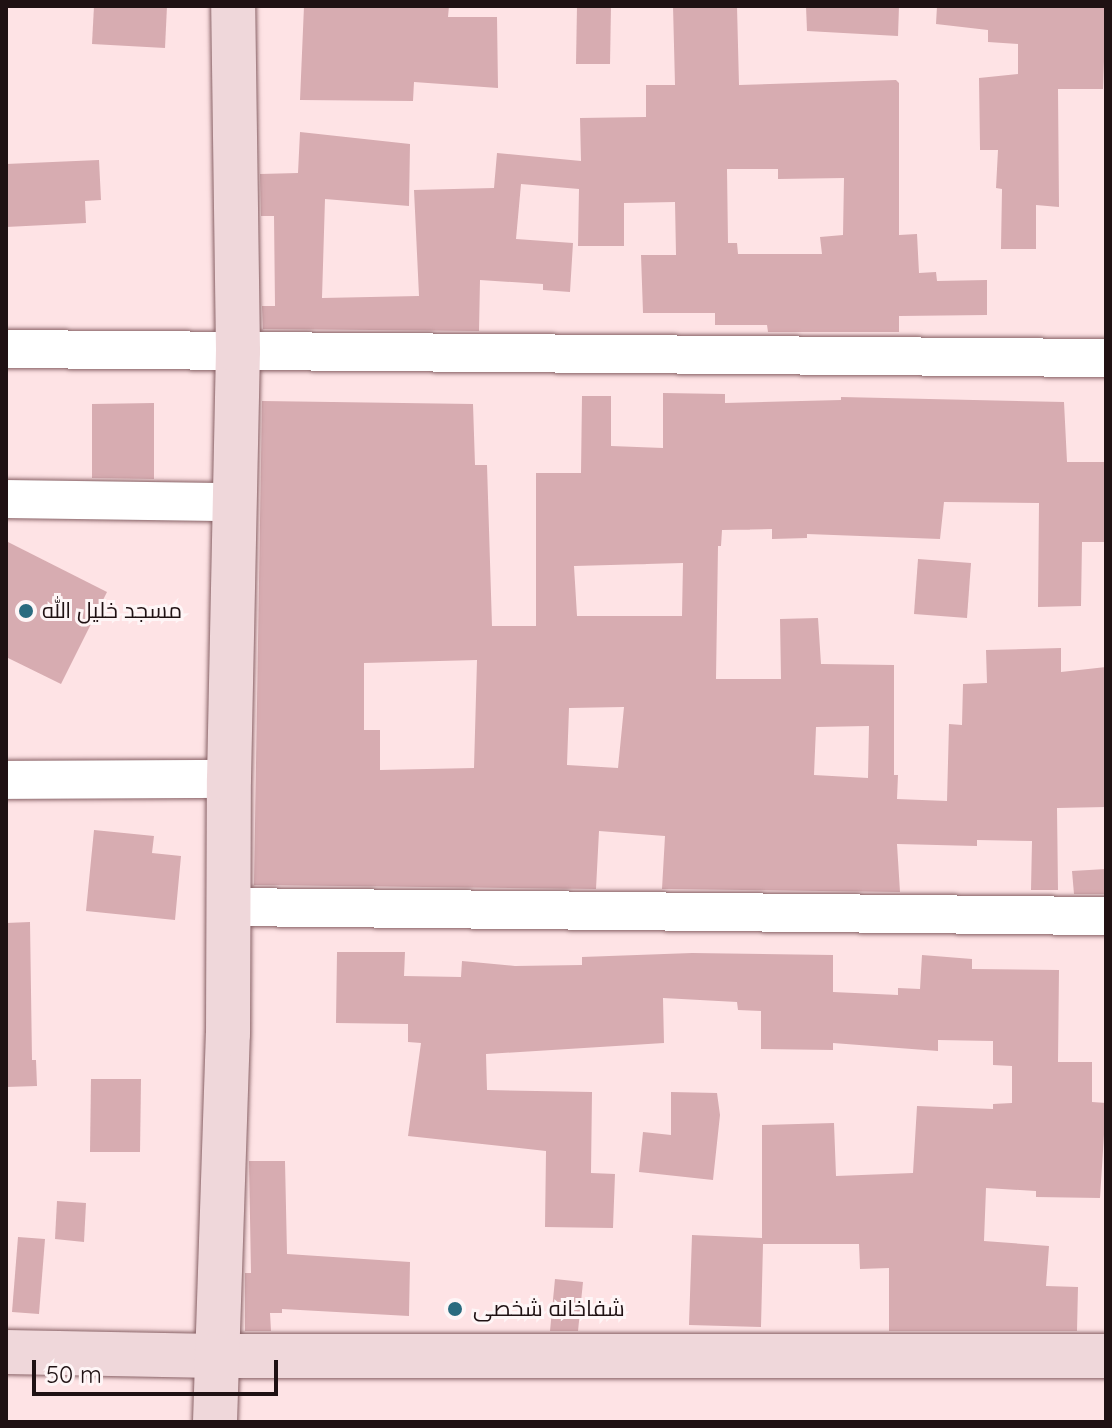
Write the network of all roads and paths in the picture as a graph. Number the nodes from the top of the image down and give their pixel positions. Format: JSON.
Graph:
{"nodes":[{"id":1,"x":233,"y":6,"type":"edge"},
{"id":2,"x":6,"y":349,"type":"edge"},
{"id":3,"x":238,"y":351,"type":"junction"},
{"id":4,"x":1106,"y":358,"type":"edge"},
{"id":5,"x":6,"y":499,"type":"edge"},
{"id":6,"x":235,"y":502,"type":"junction"},
{"id":7,"x":229,"y":779,"type":"junction"},
{"id":8,"x":6,"y":780,"type":"edge"},
{"id":9,"x":228,"y":907,"type":"junction"},
{"id":10,"x":1106,"y":916,"type":"edge"},
{"id":11,"x":6,"y":1352,"type":"edge"},
{"id":12,"x":216,"y":1356,"type":"junction"},
{"id":13,"x":1106,"y":1356,"type":"edge"},
{"id":14,"x":215,"y":1422,"type":"edge"}],
"edges":[{"from":1,"to":3,"type":"street"},
{"from":2,"to":3,"type":"street"},
{"from":3,"to":4,"type":"street"},
{"from":3,"to":6,"type":"street"},
{"from":5,"to":6,"type":"street"},
{"from":6,"to":7,"type":"street"},
{"from":7,"to":8,"type":"street"},
{"from":7,"to":9,"type":"street"},
{"from":9,"to":10,"type":"street"},
{"from":9,"to":12,"type":"street"},
{"from":11,"to":12,"type":"street"},
{"from":12,"to":13,"type":"street"},
{"from":12,"to":14,"type":"street"}]}
